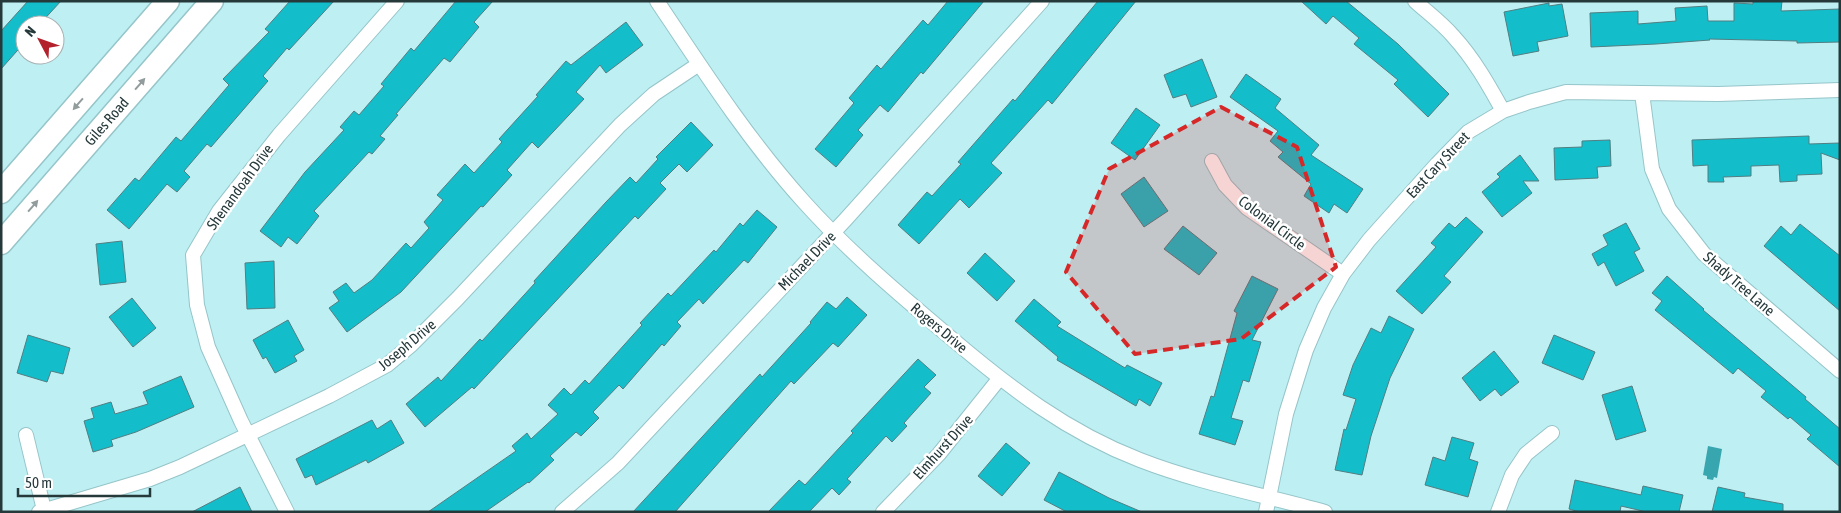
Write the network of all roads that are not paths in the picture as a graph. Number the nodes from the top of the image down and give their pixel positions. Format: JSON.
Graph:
{"nodes":[{"id":1,"x":168,"y":1,"type":"edge"},
{"id":2,"x":212,"y":1,"type":"edge"},
{"id":3,"x":397,"y":1,"type":"edge"},
{"id":4,"x":657,"y":1,"type":"edge"},
{"id":5,"x":1042,"y":1,"type":"edge"},
{"id":6,"x":1415,"y":1,"type":"edge"},
{"id":7,"x":699,"y":64,"type":"junction"},
{"id":8,"x":1840,"y":90,"type":"edge"},
{"id":9,"x":1642,"y":93,"type":"junction"},
{"id":10,"x":1503,"y":111,"type":"junction"},
{"id":11,"x":1212,"y":161,"type":"dead end"},
{"id":12,"x":1,"y":192,"type":"edge"},
{"id":13,"x":834,"y":233,"type":"junction"},
{"id":14,"x":1,"y":243,"type":"edge"},
{"id":15,"x":1344,"y":274,"type":"junction"},
{"id":16,"x":1840,"y":371,"type":"edge"},
{"id":17,"x":999,"y":379,"type":"junction"},
{"id":18,"x":248,"y":434,"type":"junction"},
{"id":19,"x":1552,"y":434,"type":"dead end"},
{"id":20,"x":26,"y":435,"type":"dead end"},
{"id":21,"x":1270,"y":496,"type":"junction"},
{"id":22,"x":41,"y":511,"type":"edge"},
{"id":23,"x":287,"y":512,"type":"edge"},
{"id":24,"x":562,"y":512,"type":"edge"},
{"id":25,"x":882,"y":512,"type":"edge"},
{"id":26,"x":1266,"y":512,"type":"edge"},
{"id":27,"x":1325,"y":512,"type":"edge"},
{"id":28,"x":1498,"y":512,"type":"edge"}],
"edges":[{"from":1,"to":12,"type":"main road","one_way":true},
{"from":14,"to":2,"type":"main road","name":"Giles Road","one_way":true},
{"from":3,"to":18,"type":"street","name":"Shenandoah Drive"},
{"from":4,"to":7,"type":"street","name":"Rogers Drive"},
{"from":5,"to":13,"type":"street","name":"Michael Drive"},
{"from":6,"to":10,"type":"street"},
{"from":7,"to":13,"type":"street","name":"Rogers Drive"},
{"from":7,"to":18,"type":"street","name":"Joseph Drive"},
{"from":8,"to":9,"type":"street","name":"East Cary Street"},
{"from":9,"to":10,"type":"street","name":"East Cary Street"},
{"from":9,"to":16,"type":"street","name":"Shady Tree Lane"},
{"from":10,"to":15,"type":"street","name":"East Cary Street"},
{"from":11,"to":15,"type":"street","name":"Colonial Circle"},
{"from":13,"to":17,"type":"street","name":"Rogers Drive"},
{"from":13,"to":24,"type":"street","name":"Michael Drive"},
{"from":15,"to":21,"type":"street","name":"East Cary Street"},
{"from":17,"to":21,"type":"street","name":"Rogers Drive"},
{"from":17,"to":25,"type":"street","name":"Elmhurst Drive"},
{"from":18,"to":22,"type":"street","name":"Joseph Drive"},
{"from":18,"to":23,"type":"street","name":"Shenandoah Drive"},
{"from":19,"to":28,"type":"street"},
{"from":20,"to":22,"type":"street"},
{"from":21,"to":26,"type":"street","name":"East Cary Street"},
{"from":21,"to":27,"type":"street","name":"Rogers Drive"}]}
